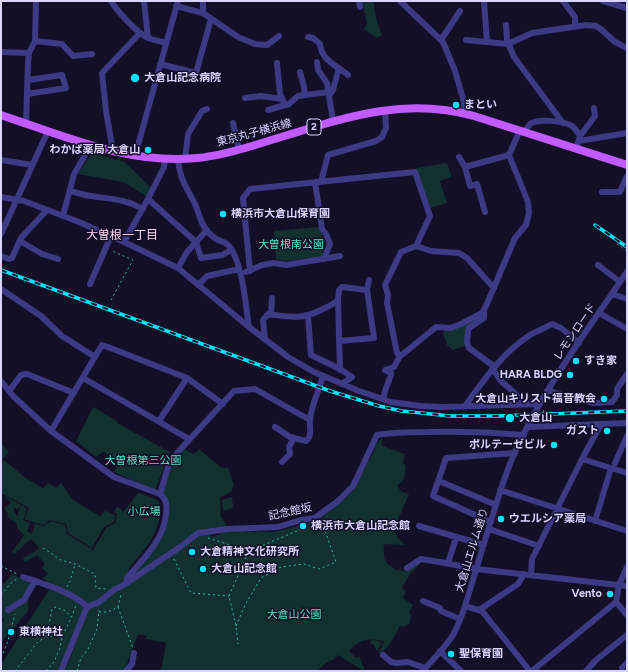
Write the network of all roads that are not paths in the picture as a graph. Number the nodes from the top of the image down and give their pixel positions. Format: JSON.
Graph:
{"nodes":[{"id":1,"x":36,"y":1,"type":"edge"},
{"id":2,"x":111,"y":1,"type":"edge"},
{"id":3,"x":144,"y":1,"type":"edge"},
{"id":4,"x":203,"y":1,"type":"edge"},
{"id":5,"x":400,"y":1,"type":"edge"},
{"id":6,"x":484,"y":1,"type":"edge"},
{"id":7,"x":563,"y":1,"type":"edge"},
{"id":8,"x":603,"y":1,"type":"edge"},
{"id":9,"x":177,"y":4,"type":"edge"},
{"id":10,"x":627,"y":8,"type":"edge"},
{"id":11,"x":460,"y":11,"type":"dead end"},
{"id":12,"x":203,"y":13,"type":"junction"},
{"id":13,"x":211,"y":19,"type":"junction"},
{"id":14,"x":506,"y":25,"type":"dead end"},
{"id":15,"x":575,"y":26,"type":"junction"},
{"id":16,"x":140,"y":33,"type":"junction"},
{"id":17,"x":279,"y":36,"type":"dead end"},
{"id":18,"x":308,"y":37,"type":"dead end"},
{"id":19,"x":148,"y":38,"type":"junction"},
{"id":20,"x":441,"y":40,"type":"junction"},
{"id":21,"x":466,"y":40,"type":"dead end"},
{"id":22,"x":35,"y":42,"type":"junction"},
{"id":23,"x":487,"y":42,"type":"junction"},
{"id":24,"x":166,"y":43,"type":"junction"},
{"id":25,"x":508,"y":44,"type":"junction"},
{"id":26,"x":627,"y":48,"type":"edge"},
{"id":27,"x":1,"y":52,"type":"edge"},
{"id":28,"x":29,"y":53,"type":"junction"},
{"id":29,"x":92,"y":54,"type":"dead end"},
{"id":30,"x":317,"y":62,"type":"dead end"},
{"id":31,"x":277,"y":63,"type":"dead end"},
{"id":32,"x":160,"y":64,"type":"junction"},
{"id":33,"x":339,"y":68,"type":"junction"},
{"id":34,"x":300,"y":72,"type":"dead end"},
{"id":35,"x":348,"y":75,"type":"dead end"},
{"id":36,"x":279,"y":78,"type":"junction"},
{"id":37,"x":271,"y":79,"type":"dead end"},
{"id":38,"x":28,"y":80,"type":"junction"},
{"id":39,"x":27,"y":94,"type":"junction"},
{"id":40,"x":329,"y":94,"type":"junction"},
{"id":41,"x":305,"y":95,"type":"junction"},
{"id":42,"x":245,"y":98,"type":"dead end"},
{"id":43,"x":283,"y":102,"type":"junction"},
{"id":44,"x":594,"y":108,"type":"dead end"},
{"id":45,"x":202,"y":110,"type":"dead end"},
{"id":46,"x":268,"y":110,"type":"dead end"},
{"id":47,"x":385,"y":110,"type":"junction"},
{"id":48,"x":465,"y":113,"type":"junction"},
{"id":49,"x":1,"y":115,"type":"edge"},
{"id":50,"x":333,"y":122,"type":"junction"},
{"id":51,"x":233,"y":123,"type":"dead end"},
{"id":52,"x":563,"y":123,"type":"junction"},
{"id":53,"x":26,"y":124,"type":"junction"},
{"id":54,"x":48,"y":131,"type":"junction"},
{"id":55,"x":522,"y":131,"type":"junction"},
{"id":56,"x":627,"y":133,"type":"edge"},
{"id":57,"x":579,"y":142,"type":"junction"},
{"id":58,"x":91,"y":145,"type":"junction"},
{"id":59,"x":239,"y":150,"type":"junction"},
{"id":60,"x":113,"y":151,"type":"junction"},
{"id":61,"x":509,"y":155,"type":"junction"},
{"id":62,"x":135,"y":156,"type":"junction"},
{"id":63,"x":459,"y":157,"type":"dead end"},
{"id":64,"x":165,"y":159,"type":"junction"},
{"id":65,"x":182,"y":159,"type":"junction"},
{"id":66,"x":1,"y":160,"type":"edge"},
{"id":67,"x":32,"y":165,"type":"junction"},
{"id":68,"x":627,"y":165,"type":"edge"},
{"id":69,"x":465,"y":167,"type":"junction"},
{"id":70,"x":627,"y":176,"type":"edge"},
{"id":71,"x":318,"y":182,"type":"junction"},
{"id":72,"x":70,"y":191,"type":"junction"},
{"id":73,"x":602,"y":192,"type":"dead end"},
{"id":74,"x":1,"y":197,"type":"edge"},
{"id":75,"x":148,"y":199,"type":"junction"},
{"id":76,"x":17,"y":200,"type":"junction"},
{"id":77,"x":143,"y":209,"type":"junction"},
{"id":78,"x":47,"y":210,"type":"junction"},
{"id":79,"x":485,"y":212,"type":"dead end"},
{"id":80,"x":63,"y":216,"type":"junction"},
{"id":81,"x":207,"y":230,"type":"junction"},
{"id":82,"x":1,"y":234,"type":"edge"},
{"id":83,"x":111,"y":236,"type":"junction"},
{"id":84,"x":20,"y":241,"type":"junction"},
{"id":85,"x":124,"y":242,"type":"junction"},
{"id":86,"x":196,"y":242,"type":"junction"},
{"id":87,"x":416,"y":246,"type":"junction"},
{"id":88,"x":231,"y":250,"type":"junction"},
{"id":89,"x":1,"y":256,"type":"edge"},
{"id":90,"x":340,"y":256,"type":"dead end"},
{"id":91,"x":324,"y":259,"type":"junction"},
{"id":92,"x":58,"y":260,"type":"dead end"},
{"id":93,"x":598,"y":265,"type":"dead end"},
{"id":94,"x":178,"y":268,"type":"junction"},
{"id":95,"x":250,"y":271,"type":"junction"},
{"id":96,"x":240,"y":272,"type":"junction"},
{"id":97,"x":627,"y":272,"type":"edge"},
{"id":98,"x":369,"y":280,"type":"dead end"},
{"id":99,"x":620,"y":282,"type":"junction"},
{"id":100,"x":90,"y":284,"type":"dead end"},
{"id":101,"x":198,"y":285,"type":"junction"},
{"id":102,"x":494,"y":288,"type":"junction"},
{"id":103,"x":1,"y":289,"type":"edge"},
{"id":104,"x":367,"y":290,"type":"junction"},
{"id":105,"x":612,"y":294,"type":"junction"},
{"id":106,"x":272,"y":298,"type":"dead end"},
{"id":107,"x":627,"y":299,"type":"edge"},
{"id":108,"x":338,"y":300,"type":"junction"},
{"id":109,"x":484,"y":310,"type":"junction"},
{"id":110,"x":599,"y":313,"type":"junction"},
{"id":111,"x":271,"y":314,"type":"junction"},
{"id":112,"x":308,"y":316,"type":"junction"},
{"id":113,"x":249,"y":327,"type":"junction"},
{"id":114,"x":627,"y":329,"type":"edge"},
{"id":115,"x":264,"y":339,"type":"junction"},
{"id":116,"x":339,"y":341,"type":"junction"},
{"id":117,"x":579,"y":343,"type":"junction"},
{"id":118,"x":400,"y":356,"type":"junction"},
{"id":119,"x":94,"y":357,"type":"junction"},
{"id":120,"x":494,"y":368,"type":"junction"},
{"id":121,"x":340,"y":370,"type":"junction"},
{"id":122,"x":627,"y":374,"type":"edge"},
{"id":123,"x":83,"y":378,"type":"junction"},
{"id":124,"x":187,"y":378,"type":"junction"},
{"id":125,"x":323,"y":378,"type":"junction"},
{"id":126,"x":1,"y":381,"type":"edge"},
{"id":127,"x":342,"y":384,"type":"junction"},
{"id":128,"x":549,"y":390,"type":"junction"},
{"id":129,"x":9,"y":391,"type":"junction"},
{"id":130,"x":74,"y":393,"type":"junction"},
{"id":131,"x":383,"y":400,"type":"junction"},
{"id":132,"x":223,"y":404,"type":"junction"},
{"id":133,"x":527,"y":404,"type":"junction"},
{"id":134,"x":540,"y":404,"type":"junction"},
{"id":135,"x":465,"y":406,"type":"junction"},
{"id":136,"x":310,"y":420,"type":"junction"},
{"id":137,"x":159,"y":421,"type":"junction"},
{"id":138,"x":627,"y":423,"type":"edge"},
{"id":139,"x":601,"y":424,"type":"junction"},
{"id":140,"x":275,"y":427,"type":"dead end"},
{"id":141,"x":528,"y":427,"type":"junction"},
{"id":142,"x":51,"y":431,"type":"junction"},
{"id":143,"x":524,"y":435,"type":"junction"},
{"id":144,"x":627,"y":436,"type":"edge"},
{"id":145,"x":294,"y":438,"type":"junction"},
{"id":146,"x":189,"y":439,"type":"junction"},
{"id":147,"x":514,"y":453,"type":"junction"},
{"id":148,"x":582,"y":459,"type":"junction"},
{"id":149,"x":282,"y":462,"type":"dead end"},
{"id":150,"x":613,"y":465,"type":"junction"},
{"id":151,"x":627,"y":473,"type":"edge"},
{"id":152,"x":439,"y":481,"type":"junction"},
{"id":153,"x":500,"y":490,"type":"junction"},
{"id":154,"x":160,"y":494,"type":"junction"},
{"id":155,"x":496,"y":505,"type":"junction"},
{"id":156,"x":557,"y":508,"type":"junction"},
{"id":157,"x":595,"y":521,"type":"junction"},
{"id":158,"x":490,"y":525,"type":"junction"},
{"id":159,"x":419,"y":526,"type":"dead end"},
{"id":160,"x":627,"y":531,"type":"edge"},
{"id":161,"x":456,"y":538,"type":"junction"},
{"id":162,"x":484,"y":545,"type":"junction"},
{"id":163,"x":539,"y":546,"type":"junction"},
{"id":164,"x":448,"y":563,"type":"junction"},
{"id":165,"x":627,"y":567,"type":"edge"},
{"id":166,"x":406,"y":568,"type":"dead end"},
{"id":167,"x":476,"y":569,"type":"junction"},
{"id":168,"x":524,"y":574,"type":"junction"},
{"id":169,"x":531,"y":575,"type":"junction"},
{"id":170,"x":23,"y":577,"type":"road end"},
{"id":171,"x":35,"y":581,"type":"junction"},
{"id":172,"x":124,"y":585,"type":"junction"},
{"id":173,"x":619,"y":585,"type":"junction"},
{"id":174,"x":627,"y":586,"type":"edge"},
{"id":175,"x":423,"y":601,"type":"dead end"},
{"id":176,"x":616,"y":602,"type":"junction"},
{"id":177,"x":465,"y":606,"type":"junction"},
{"id":178,"x":87,"y":607,"type":"junction"},
{"id":179,"x":8,"y":610,"type":"dead end"},
{"id":180,"x":479,"y":610,"type":"junction"},
{"id":181,"x":627,"y":615,"type":"edge"},
{"id":182,"x":460,"y":619,"type":"junction"},
{"id":183,"x":627,"y":635,"type":"edge"},
{"id":184,"x":440,"y":651,"type":"junction"},
{"id":185,"x":134,"y":653,"type":"road end"},
{"id":186,"x":383,"y":655,"type":"dead end"},
{"id":187,"x":424,"y":670,"type":"edge"},
{"id":188,"x":61,"y":671,"type":"edge"},
{"id":189,"x":126,"y":671,"type":"edge"},
{"id":190,"x":461,"y":671,"type":"edge"},
{"id":191,"x":531,"y":671,"type":"edge"},
{"id":192,"x":586,"y":671,"type":"edge"}],
"edges":[{"from":1,"to":22,"type":"street"},
{"from":2,"to":16,"type":"street"},
{"from":3,"to":19,"type":"street"},
{"from":4,"to":12,"type":"street"},
{"from":5,"to":20,"type":"street"},
{"from":6,"to":23,"type":"street"},
{"from":7,"to":15,"type":"street"},
{"from":8,"to":10,"type":"street"},
{"from":9,"to":12,"type":"street"},
{"from":9,"to":24,"type":"street"},
{"from":11,"to":20,"type":"street"},
{"from":12,"to":13,"type":"street"},
{"from":13,"to":17,"type":"street"},
{"from":13,"to":32,"type":"street"},
{"from":14,"to":25,"type":"street"},
{"from":15,"to":25,"type":"street"},
{"from":15,"to":26,"type":"street"},
{"from":16,"to":19,"type":"street"},
{"from":16,"to":60,"type":"street"},
{"from":18,"to":33,"type":"street"},
{"from":19,"to":24,"type":"street"},
{"from":20,"to":48,"type":"street"},
{"from":21,"to":23,"type":"street"},
{"from":22,"to":28,"type":"street"},
{"from":22,"to":29,"type":"street"},
{"from":23,"to":25,"type":"street"},
{"from":24,"to":32,"type":"street"},
{"from":25,"to":52,"type":"street"},
{"from":27,"to":28,"type":"street"},
{"from":28,"to":38,"type":"street"},
{"from":30,"to":40,"type":"street"},
{"from":31,"to":36,"type":"street"},
{"from":32,"to":62,"type":"street"},
{"from":33,"to":35,"type":"street"},
{"from":33,"to":40,"type":"street"},
{"from":34,"to":41,"type":"street"},
{"from":36,"to":37,"type":"street"},
{"from":36,"to":43,"type":"street"},
{"from":38,"to":39,"type":"street"},
{"from":38,"to":39,"type":"street"},
{"from":39,"to":53,"type":"street"},
{"from":40,"to":41,"type":"street"},
{"from":40,"to":50,"type":"street"},
{"from":41,"to":43,"type":"street"},
{"from":42,"to":43,"type":"street"},
{"from":43,"to":46,"type":"street"},
{"from":44,"to":57,"type":"street"},
{"from":45,"to":65,"type":"street"},
{"from":47,"to":48,"type":"main road","name":"東京丸子横浜線","number":"2"},
{"from":47,"to":50,"type":"main road","name":"東京丸子横浜線","number":"2"},
{"from":47,"to":71,"type":"street"},
{"from":48,"to":55,"type":"main road","name":"東京丸子横浜線","number":"2"},
{"from":49,"to":53,"type":"main road","name":"東京丸子横浜線","number":"2"},
{"from":50,"to":59,"type":"main road","name":"東京丸子横浜線","number":"2"},
{"from":51,"to":59,"type":"street"},
{"from":52,"to":55,"type":"street"},
{"from":52,"to":57,"type":"street"},
{"from":53,"to":54,"type":"main road","name":"東京丸子横浜線","number":"2"},
{"from":54,"to":58,"type":"main road","name":"東京丸子横浜線","number":"2"},
{"from":54,"to":67,"type":"street"},
{"from":55,"to":57,"type":"main road","name":"東京丸子横浜線","number":"2"},
{"from":55,"to":61,"type":"street"},
{"from":56,"to":57,"type":"street"},
{"from":57,"to":68,"type":"main road","name":"東京丸子横浜線","number":"2"},
{"from":58,"to":60,"type":"main road","name":"東京丸子横浜線","number":"2"},
{"from":58,"to":72,"type":"street"},
{"from":59,"to":65,"type":"main road","name":"東京丸子横浜線","number":"2"},
{"from":60,"to":62,"type":"main road","name":"東京丸子横浜線","number":"2"},
{"from":61,"to":69,"type":"street"},
{"from":61,"to":102,"type":"street"},
{"from":62,"to":64,"type":"main road","name":"東京丸子横浜線","number":"2"},
{"from":63,"to":69,"type":"street"},
{"from":64,"to":65,"type":"main road","name":"東京丸子横浜線","number":"2"},
{"from":64,"to":75,"type":"street"},
{"from":65,"to":81,"type":"street"},
{"from":66,"to":67,"type":"street"},
{"from":67,"to":76,"type":"street"},
{"from":69,"to":79,"type":"street"},
{"from":70,"to":73,"type":"street"},
{"from":71,"to":87,"type":"street"},
{"from":71,"to":91,"type":"street"},
{"from":71,"to":95,"type":"street"},
{"from":72,"to":77,"type":"street"},
{"from":72,"to":80,"type":"street"},
{"from":74,"to":76,"type":"street"},
{"from":75,"to":77,"type":"street"},
{"from":75,"to":86,"type":"street"},
{"from":76,"to":78,"type":"street"},
{"from":76,"to":82,"type":"street"},
{"from":77,"to":85,"type":"street"},
{"from":78,"to":80,"type":"street"},
{"from":78,"to":84,"type":"street"},
{"from":80,"to":83,"type":"street"},
{"from":81,"to":86,"type":"street"},
{"from":81,"to":88,"type":"street"},
{"from":83,"to":85,"type":"street"},
{"from":83,"to":100,"type":"street"},
{"from":84,"to":89,"type":"street"},
{"from":84,"to":92,"type":"street"},
{"from":85,"to":94,"type":"street"},
{"from":86,"to":88,"type":"street"},
{"from":86,"to":94,"type":"street"},
{"from":87,"to":102,"type":"street"},
{"from":87,"to":118,"type":"street"},
{"from":88,"to":96,"type":"street"},
{"from":90,"to":91,"type":"street"},
{"from":91,"to":95,"type":"street"},
{"from":93,"to":99,"type":"street"},
{"from":94,"to":101,"type":"street"},
{"from":95,"to":96,"type":"street"},
{"from":96,"to":101,"type":"street"},
{"from":96,"to":113,"type":"street"},
{"from":97,"to":99,"type":"street","name":"レモンロード"},
{"from":98,"to":104,"type":"street"},
{"from":99,"to":105,"type":"street","name":"レモンロード"},
{"from":101,"to":113,"type":"street"},
{"from":102,"to":109,"type":"street"},
{"from":103,"to":119,"type":"street"},
{"from":104,"to":108,"type":"street"},
{"from":104,"to":116,"type":"street"},
{"from":105,"to":107,"type":"street"},
{"from":105,"to":110,"type":"street","name":"レモンロード"},
{"from":106,"to":111,"type":"street"},
{"from":108,"to":112,"type":"street"},
{"from":108,"to":116,"type":"street"},
{"from":109,"to":118,"type":"street"},
{"from":109,"to":120,"type":"street"},
{"from":110,"to":114,"type":"street"},
{"from":110,"to":117,"type":"street","name":"レモンロード"},
{"from":111,"to":112,"type":"street"},
{"from":111,"to":115,"type":"street"},
{"from":112,"to":121,"type":"street"},
{"from":113,"to":115,"type":"street"},
{"from":115,"to":125,"type":"street"},
{"from":116,"to":121,"type":"street"},
{"from":117,"to":120,"type":"street"},
{"from":117,"to":128,"type":"street","name":"レモンロード"},
{"from":118,"to":131,"type":"street"},
{"from":119,"to":123,"type":"street"},
{"from":119,"to":124,"type":"street"},
{"from":120,"to":133,"type":"street"},
{"from":120,"to":135,"type":"street"},
{"from":121,"to":127,"type":"street"},
{"from":122,"to":128,"type":"street"},
{"from":123,"to":130,"type":"street"},
{"from":123,"to":137,"type":"street"},
{"from":124,"to":132,"type":"street"},
{"from":124,"to":137,"type":"street"},
{"from":125,"to":127,"type":"street"},
{"from":125,"to":136,"type":"street"},
{"from":126,"to":129,"type":"street"},
{"from":127,"to":131,"type":"street"},
{"from":128,"to":134,"type":"street","name":"レモンロード"},
{"from":129,"to":130,"type":"street"},
{"from":129,"to":142,"type":"street"},
{"from":130,"to":142,"type":"street"},
{"from":131,"to":135,"type":"street"},
{"from":132,"to":136,"type":"street"},
{"from":132,"to":146,"type":"street"},
{"from":133,"to":134,"type":"street"},
{"from":133,"to":135,"type":"street"},
{"from":134,"to":141,"type":"street","name":"レモンロード"},
{"from":136,"to":145,"type":"street"},
{"from":137,"to":146,"type":"street"},
{"from":138,"to":139,"type":"street"},
{"from":139,"to":141,"type":"street"},
{"from":139,"to":148,"type":"street"},
{"from":140,"to":145,"type":"street"},
{"from":141,"to":143,"type":"street","name":"大倉山エルム通り"},
{"from":142,"to":154,"type":"street"},
{"from":143,"to":147,"type":"street","name":"大倉山エルム通り"},
{"from":143,"to":172,"type":"street","name":"記念館坂"},
{"from":144,"to":150,"type":"street"},
{"from":145,"to":149,"type":"street"},
{"from":146,"to":154,"type":"street"},
{"from":147,"to":152,"type":"street"},
{"from":147,"to":153,"type":"street","name":"大倉山エルム通り"},
{"from":148,"to":150,"type":"street"},
{"from":148,"to":156,"type":"street"},
{"from":150,"to":151,"type":"street"},
{"from":150,"to":157,"type":"street"},
{"from":152,"to":155,"type":"street"},
{"from":152,"to":158,"type":"street"},
{"from":153,"to":155,"type":"street","name":"大倉山エルム通り"},
{"from":153,"to":156,"type":"street"},
{"from":154,"to":172,"type":"street"},
{"from":155,"to":158,"type":"street","name":"大倉山エルム通り"},
{"from":156,"to":157,"type":"street"},
{"from":156,"to":163,"type":"street"},
{"from":157,"to":160,"type":"street"},
{"from":158,"to":162,"type":"street","name":"大倉山エルム通り"},
{"from":158,"to":163,"type":"street"},
{"from":159,"to":161,"type":"street"},
{"from":161,"to":162,"type":"street"},
{"from":161,"to":164,"type":"street"},
{"from":162,"to":167,"type":"street","name":"大倉山エルム通り"},
{"from":163,"to":169,"type":"street"},
{"from":164,"to":166,"type":"street"},
{"from":164,"to":167,"type":"street"},
{"from":165,"to":173,"type":"street"},
{"from":167,"to":168,"type":"street"},
{"from":167,"to":177,"type":"street","name":"大倉山エルム通り"},
{"from":168,"to":169,"type":"street"},
{"from":168,"to":180,"type":"street"},
{"from":169,"to":173,"type":"street"},
{"from":170,"to":171,"type":"street"},
{"from":171,"to":178,"type":"street"},
{"from":171,"to":179,"type":"street"},
{"from":172,"to":178,"type":"street","name":"記念館坂"},
{"from":173,"to":174,"type":"street"},
{"from":173,"to":176,"type":"street"},
{"from":175,"to":182,"type":"street"},
{"from":176,"to":181,"type":"street"},
{"from":176,"to":191,"type":"street"},
{"from":177,"to":180,"type":"street"},
{"from":177,"to":182,"type":"street","name":"大倉山エルム通り"},
{"from":178,"to":188,"type":"street"},
{"from":180,"to":191,"type":"street"},
{"from":182,"to":184,"type":"street","name":"大倉山エルム通り"},
{"from":183,"to":192,"type":"street"},
{"from":184,"to":187,"type":"street","name":"大倉山エルム通り"},
{"from":184,"to":190,"type":"street"},
{"from":185,"to":189,"type":"street"},
{"from":186,"to":187,"type":"street"}]}
